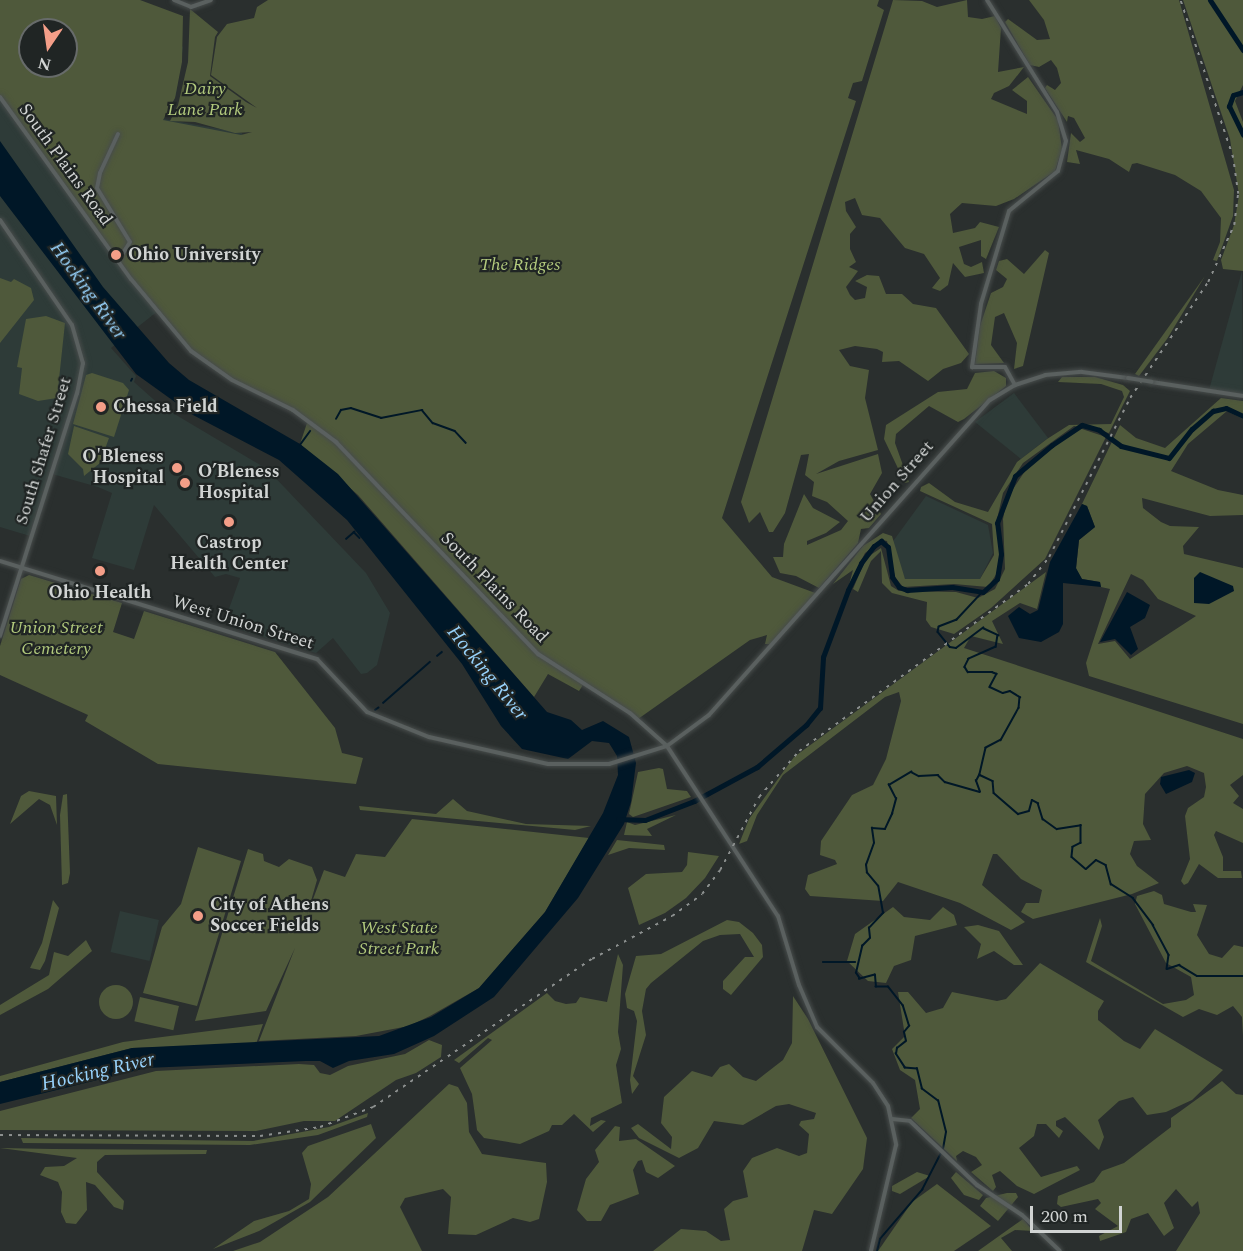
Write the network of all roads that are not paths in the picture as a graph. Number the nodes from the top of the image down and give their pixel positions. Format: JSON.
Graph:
{"nodes":[{"id":1,"x":174,"y":0,"type":"edge"},
{"id":2,"x":211,"y":0,"type":"edge"},
{"id":3,"x":987,"y":0,"type":"edge"},
{"id":4,"x":0,"y":97,"type":"edge"},
{"id":5,"x":118,"y":134,"type":"dead end"},
{"id":6,"x":0,"y":220,"type":"edge"},
{"id":7,"x":118,"y":261,"type":"junction"},
{"id":8,"x":1015,"y":385,"type":"junction"},
{"id":9,"x":1243,"y":396,"type":"edge"},
{"id":10,"x":0,"y":561,"type":"edge"},
{"id":11,"x":22,"y":568,"type":"junction"},
{"id":12,"x":0,"y":636,"type":"edge"},
{"id":13,"x":667,"y":746,"type":"junction"},
{"id":14,"x":892,"y":1119,"type":"junction"},
{"id":15,"x":871,"y":1251,"type":"edge"},
{"id":16,"x":1060,"y":1251,"type":"edge"}],
"edges":[{"from":1,"to":2,"type":"main road"},
{"from":3,"to":8,"type":"main road"},
{"from":4,"to":7,"type":"main road","name":"South Plains Road"},
{"from":5,"to":7,"type":"main road"},
{"from":6,"to":11,"type":"main road","name":"South Shafer Street"},
{"from":7,"to":13,"type":"main road","name":"South Plains Road"},
{"from":8,"to":9,"type":"main road","name":"Union Street","bridge":true},
{"from":8,"to":13,"type":"main road","name":"Union Street"},
{"from":10,"to":11,"type":"main road","name":"West Union Street"},
{"from":11,"to":12,"type":"main road","name":"South Shafer Street"},
{"from":11,"to":13,"type":"main road","name":"West Union Street"},
{"from":13,"to":14,"type":"main road","name":"South Plains Road"},
{"from":14,"to":15,"type":"main road","name":"South Plains Road"},
{"from":14,"to":16,"type":"main road"}]}
